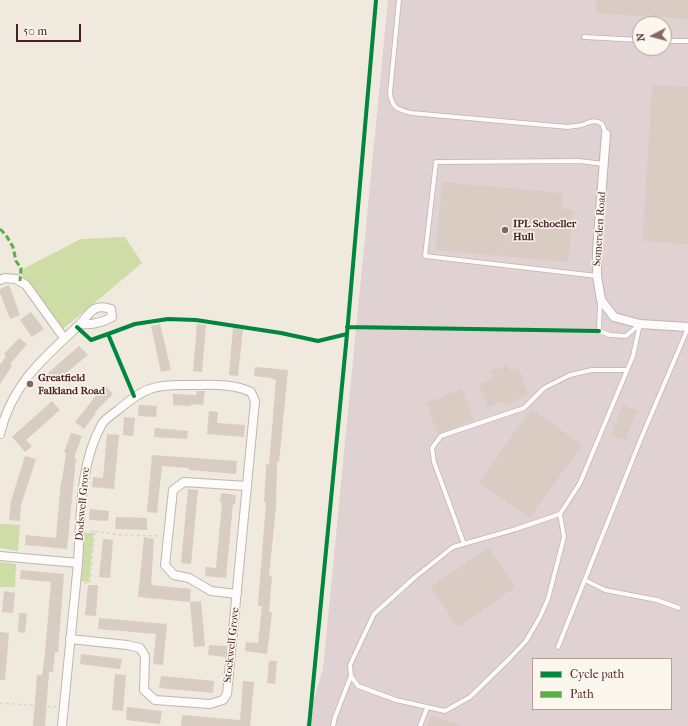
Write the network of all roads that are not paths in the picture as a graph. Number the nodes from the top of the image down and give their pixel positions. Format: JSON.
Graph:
{"nodes":[{"id":1,"x":399,"y":0,"type":"edge"},
{"id":2,"x":584,"y":37,"type":"dead end"},
{"id":3,"x":632,"y":40,"type":"edge"},
{"id":4,"x":672,"y":41,"type":"edge"},
{"id":5,"x":688,"y":41,"type":"edge"},
{"id":6,"x":606,"y":134,"type":"joint"},
{"id":7,"x":604,"y":164,"type":"junction"},
{"id":8,"x":597,"y":276,"type":"junction"},
{"id":9,"x":0,"y":280,"type":"edge"},
{"id":10,"x":601,"y":300,"type":"junction"},
{"id":11,"x":81,"y":324,"type":"dead end"},
{"id":12,"x":640,"y":324,"type":"junction"},
{"id":13,"x":688,"y":327,"type":"edge"},
{"id":14,"x":64,"y":338,"type":"junction"},
{"id":15,"x":627,"y":370,"type":"junction"},
{"id":16,"x":251,"y":392,"type":"joint"},
{"id":17,"x":0,"y":434,"type":"edge"},
{"id":18,"x":247,"y":486,"type":"junction"},
{"id":19,"x":560,"y":514,"type":"junction"},
{"id":20,"x":464,"y":544,"type":"junction"},
{"id":21,"x":0,"y":556,"type":"edge"},
{"id":22,"x":78,"y":563,"type":"junction"},
{"id":23,"x":584,"y":580,"type":"junction"},
{"id":24,"x":236,"y":594,"type":"junction"},
{"id":25,"x":679,"y":608,"type":"dead end"},
{"id":26,"x":70,"y":639,"type":"junction"},
{"id":27,"x":558,"y":648,"type":"dead end"},
{"id":28,"x":351,"y":676,"type":"junction"},
{"id":29,"x":427,"y":708,"type":"junction"},
{"id":30,"x":62,"y":726,"type":"edge"},
{"id":31,"x":333,"y":726,"type":"edge"},
{"id":32,"x":420,"y":726,"type":"edge"}],
"edges":[{"from":1,"to":6,"type":"lane"},
{"from":2,"to":3,"type":"lane"},
{"from":4,"to":5,"type":"lane"},
{"from":6,"to":7,"type":"street","name":"Somerden Road"},
{"from":7,"to":8,"type":"street","name":"Somerden Road"},
{"from":7,"to":8,"type":"lane"},
{"from":8,"to":10,"type":"street","name":"Somerden Road"},
{"from":9,"to":14,"type":"street"},
{"from":10,"to":12,"type":"street","name":"Somerden Road"},
{"from":10,"to":12,"type":"lane"},
{"from":11,"to":14,"type":"street"},
{"from":12,"to":13,"type":"street","name":"Somerden Road"},
{"from":12,"to":15,"type":"lane"},
{"from":13,"to":23,"type":"lane"},
{"from":14,"to":17,"type":"street"},
{"from":15,"to":19,"type":"lane"},
{"from":15,"to":20,"type":"lane"},
{"from":16,"to":18,"type":"street","name":"Stockwell Grove"},
{"from":16,"to":22,"type":"street","name":"Dodswell Grove"},
{"from":18,"to":24,"type":"street","name":"Stockwell Grove"},
{"from":18,"to":24,"type":"street"},
{"from":19,"to":20,"type":"lane"},
{"from":19,"to":29,"type":"lane"},
{"from":20,"to":28,"type":"lane"},
{"from":21,"to":22,"type":"street"},
{"from":22,"to":26,"type":"street","name":"Dodswell Grove"},
{"from":23,"to":25,"type":"lane"},
{"from":23,"to":27,"type":"lane"},
{"from":24,"to":26,"type":"street","name":"Stockwell Grove"},
{"from":26,"to":30,"type":"street","name":"Dodswell Grove"},
{"from":28,"to":29,"type":"lane"},
{"from":28,"to":31,"type":"lane"},
{"from":29,"to":32,"type":"lane"}]}
